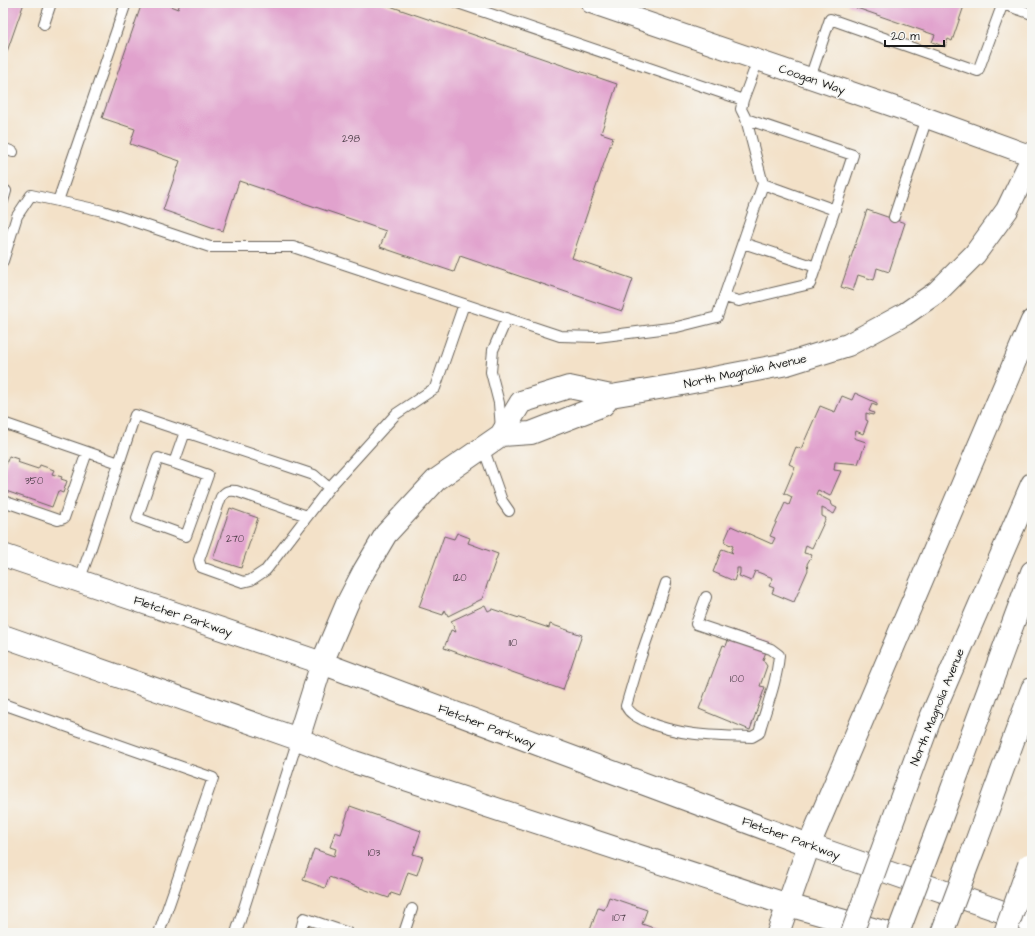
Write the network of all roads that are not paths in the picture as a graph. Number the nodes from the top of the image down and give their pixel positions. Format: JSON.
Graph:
{"nodes":[{"id":1,"x":51,"y":3,"type":"edge"},
{"id":2,"x":126,"y":3,"type":"edge"},
{"id":3,"x":458,"y":3,"type":"edge"},
{"id":4,"x":591,"y":3,"type":"edge"},
{"id":5,"x":1003,"y":3,"type":"edge"},
{"id":6,"x":1032,"y":14,"type":"edge"},
{"id":7,"x":44,"y":24,"type":"dead end"},
{"id":8,"x":758,"y":60,"type":"junction"},
{"id":9,"x":810,"y":78,"type":"junction"},
{"id":10,"x":743,"y":100,"type":"junction"},
{"id":11,"x":927,"y":118,"type":"junction"},
{"id":12,"x":746,"y":119,"type":"junction"},
{"id":13,"x":3,"y":148,"type":"edge"},
{"id":14,"x":14,"y":152,"type":"dead end"},
{"id":15,"x":1032,"y":157,"type":"edge"},
{"id":16,"x":763,"y":184,"type":"junction"},
{"id":17,"x":3,"y":190,"type":"edge"},
{"id":18,"x":3,"y":201,"type":"edge"},
{"id":19,"x":58,"y":201,"type":"junction"},
{"id":20,"x":835,"y":210,"type":"junction"},
{"id":21,"x":894,"y":217,"type":"dead end"},
{"id":22,"x":743,"y":243,"type":"junction"},
{"id":23,"x":3,"y":261,"type":"edge"},
{"id":24,"x":816,"y":267,"type":"junction"},
{"id":25,"x":724,"y":297,"type":"junction"},
{"id":26,"x":464,"y":304,"type":"junction"},
{"id":27,"x":507,"y":318,"type":"junction"},
{"id":28,"x":1032,"y":321,"type":"edge"},
{"id":29,"x":611,"y":396,"type":"junction"},
{"id":30,"x":3,"y":423,"type":"edge"},
{"id":31,"x":185,"y":432,"type":"junction"},
{"id":32,"x":502,"y":435,"type":"junction"},
{"id":33,"x":483,"y":447,"type":"junction"},
{"id":34,"x":87,"y":452,"type":"junction"},
{"id":35,"x":120,"y":463,"type":"junction"},
{"id":36,"x":174,"y":463,"type":"junction"},
{"id":37,"x":1032,"y":484,"type":"edge"},
{"id":38,"x":329,"y":488,"type":"junction"},
{"id":39,"x":3,"y":501,"type":"edge"},
{"id":40,"x":509,"y":511,"type":"dead end"},
{"id":41,"x":307,"y":516,"type":"junction"},
{"id":42,"x":3,"y":555,"type":"edge"},
{"id":43,"x":1032,"y":572,"type":"edge"},
{"id":44,"x":79,"y":581,"type":"junction"},
{"id":45,"x":666,"y":583,"type":"dead end"},
{"id":46,"x":706,"y":597,"type":"dead end"},
{"id":47,"x":3,"y":636,"type":"edge"},
{"id":48,"x":322,"y":663,"type":"junction"},
{"id":49,"x":1032,"y":689,"type":"edge"},
{"id":50,"x":3,"y":704,"type":"edge"},
{"id":51,"x":298,"y":739,"type":"junction"},
{"id":52,"x":809,"y":845,"type":"junction"},
{"id":53,"x":1031,"y":861,"type":"edge"},
{"id":54,"x":788,"y":905,"type":"junction"},
{"id":55,"x":412,"y":909,"type":"dead end"},
{"id":56,"x":1032,"y":922,"type":"edge"},
{"id":57,"x":161,"y":931,"type":"edge"},
{"id":58,"x":236,"y":933,"type":"edge"},
{"id":59,"x":300,"y":933,"type":"edge"},
{"id":60,"x":348,"y":933,"type":"edge"},
{"id":61,"x":404,"y":933,"type":"edge"},
{"id":62,"x":778,"y":933,"type":"edge"},
{"id":63,"x":852,"y":933,"type":"edge"},
{"id":64,"x":887,"y":933,"type":"edge"},
{"id":65,"x":898,"y":933,"type":"edge"},
{"id":66,"x":942,"y":933,"type":"edge"},
{"id":67,"x":1005,"y":933,"type":"edge"}],
"edges":[{"from":1,"to":7,"type":"lane"},
{"from":2,"to":19,"type":"lane"},
{"from":3,"to":10,"type":"lane"},
{"from":4,"to":8,"type":"street","name":"Coogan Way"},
{"from":5,"to":6,"type":"lane"},
{"from":5,"to":9,"type":"lane"},
{"from":8,"to":9,"type":"street","name":"Coogan Way"},
{"from":8,"to":10,"type":"lane"},
{"from":9,"to":11,"type":"street","name":"Coogan Way"},
{"from":10,"to":12,"type":"lane"},
{"from":11,"to":15,"type":"street","name":"Coogan Way"},
{"from":11,"to":21,"type":"lane"},
{"from":12,"to":16,"type":"lane"},
{"from":12,"to":20,"type":"lane"},
{"from":13,"to":14,"type":"lane"},
{"from":15,"to":29,"type":"main road","name":"North Magnolia Avenue"},
{"from":16,"to":20,"type":"lane"},
{"from":16,"to":22,"type":"lane"},
{"from":17,"to":18,"type":"lane"},
{"from":19,"to":23,"type":"lane"},
{"from":19,"to":26,"type":"lane"},
{"from":20,"to":24,"type":"lane"},
{"from":22,"to":24,"type":"lane"},
{"from":22,"to":25,"type":"lane"},
{"from":24,"to":25,"type":"lane"},
{"from":25,"to":27,"type":"lane"},
{"from":26,"to":27,"type":"lane"},
{"from":26,"to":38,"type":"lane"},
{"from":27,"to":32,"type":"lane"},
{"from":28,"to":52,"type":"main road"},
{"from":29,"to":32,"type":"main road","name":"North Magnolia Avenue"},
{"from":29,"to":32,"type":"main road","name":"North Magnolia Avenue"},
{"from":30,"to":34,"type":"lane"},
{"from":31,"to":35,"type":"lane"},
{"from":31,"to":36,"type":"lane"},
{"from":31,"to":38,"type":"lane"},
{"from":32,"to":33,"type":"main road","name":"North Magnolia Avenue"},
{"from":33,"to":40,"type":"lane"},
{"from":33,"to":48,"type":"main road","name":"North Magnolia Avenue"},
{"from":34,"to":35,"type":"lane"},
{"from":34,"to":39,"type":"lane"},
{"from":35,"to":44,"type":"lane"},
{"from":36,"to":36,"type":"lane"},
{"from":37,"to":63,"type":"main road","name":"North Magnolia Avenue","bridge":true},
{"from":38,"to":41,"type":"lane"},
{"from":41,"to":41,"type":"lane"},
{"from":42,"to":44,"type":"main road","name":"Fletcher Parkway"},
{"from":43,"to":65,"type":"main road","bridge":true},
{"from":44,"to":48,"type":"main road","name":"Fletcher Parkway"},
{"from":45,"to":46,"type":"lane"},
{"from":47,"to":51,"type":"main road"},
{"from":48,"to":51,"type":"main road","name":"North Magnolia Avenue"},
{"from":48,"to":52,"type":"main road","name":"Fletcher Parkway"},
{"from":49,"to":66,"type":"main road","bridge":true},
{"from":50,"to":57,"type":"lane"},
{"from":51,"to":54,"type":"main road"},
{"from":51,"to":58,"type":"lane"},
{"from":52,"to":54,"type":"main road"},
{"from":52,"to":56,"type":"main road","name":"Fletcher Parkway"},
{"from":53,"to":67,"type":"main road","bridge":true},
{"from":54,"to":62,"type":"main road"},
{"from":54,"to":64,"type":"main road"},
{"from":55,"to":61,"type":"lane"},
{"from":59,"to":60,"type":"lane"}]}
